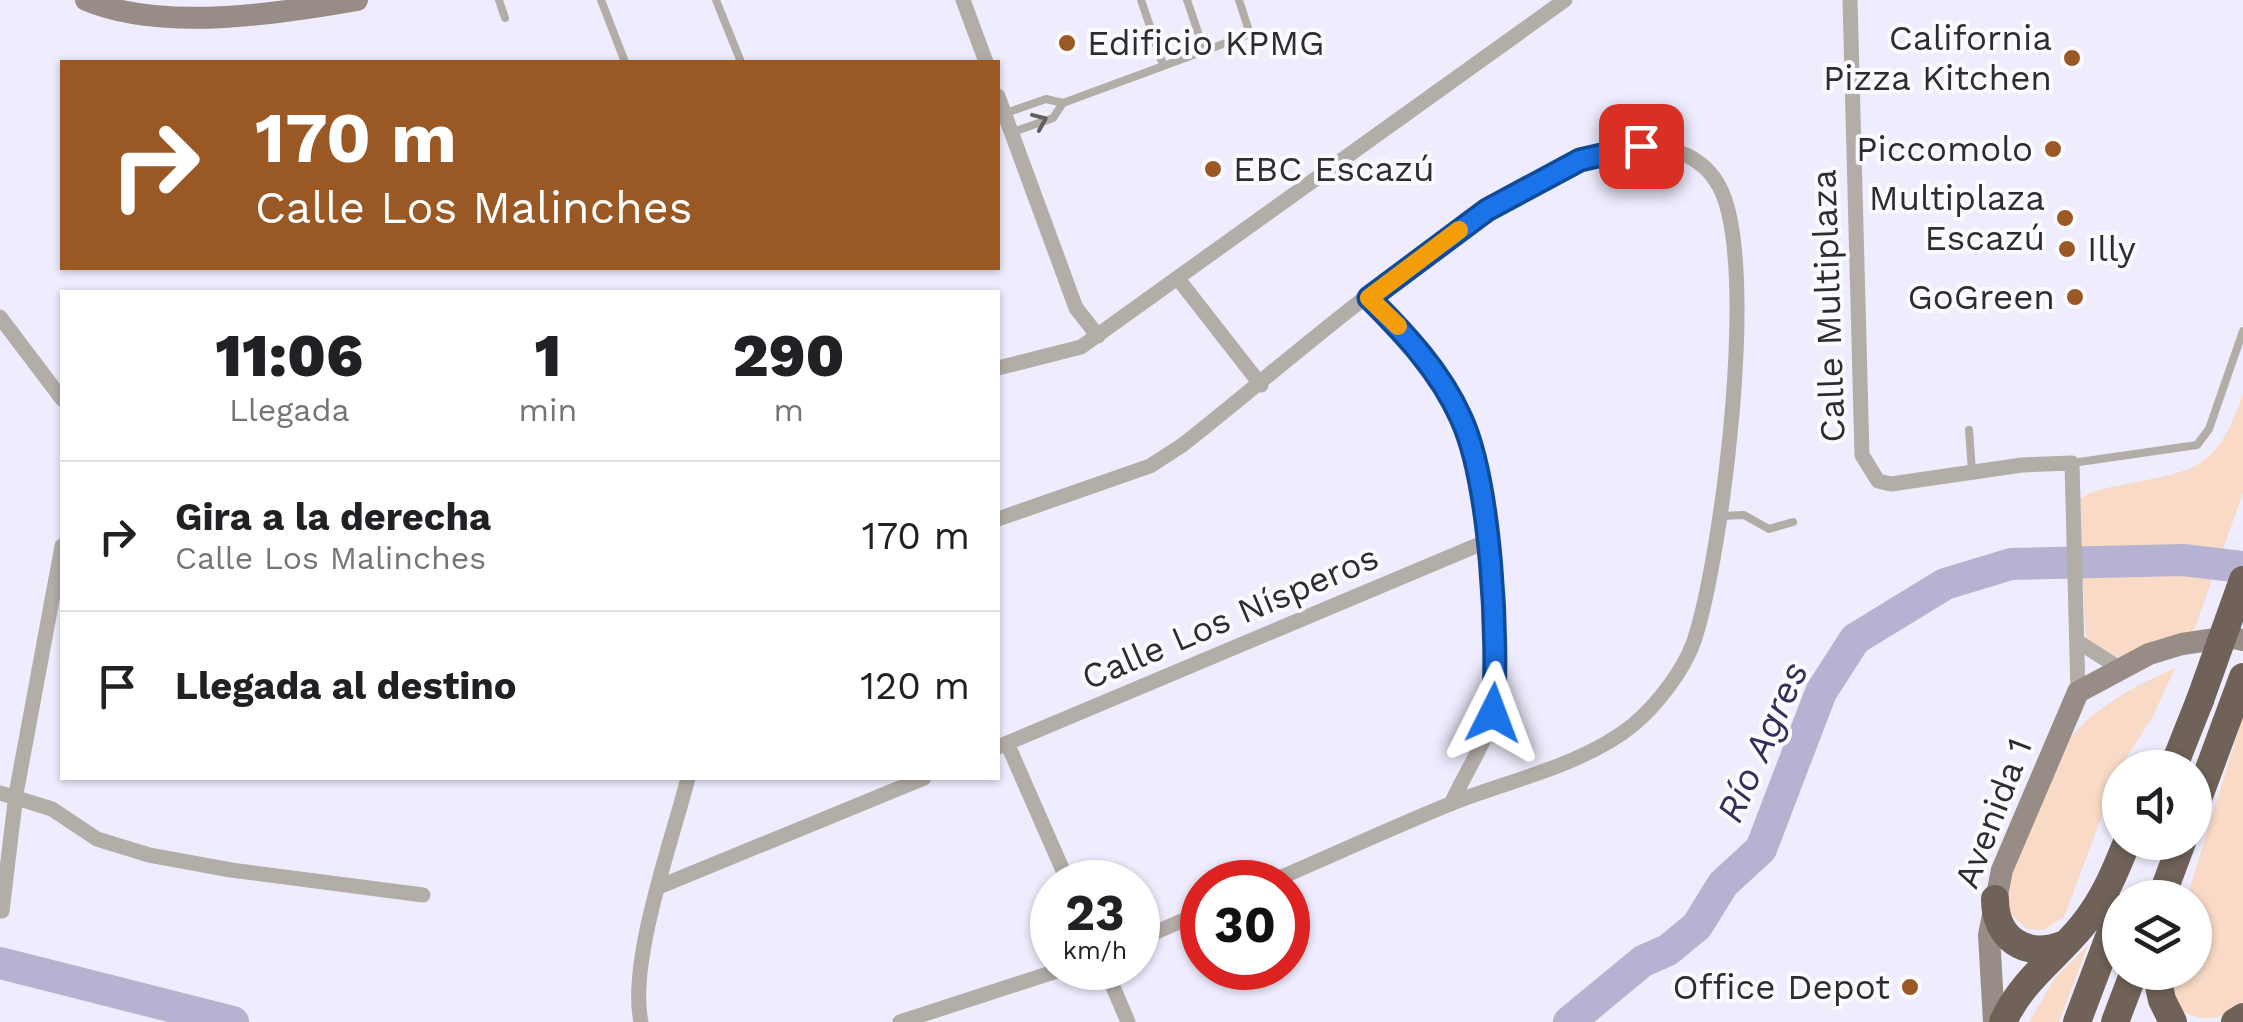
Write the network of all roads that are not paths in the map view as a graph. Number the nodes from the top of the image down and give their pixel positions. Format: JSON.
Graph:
{"nodes":[{"id":1,"x":86,"y":0,"type":"edge"},
{"id":2,"x":357,"y":0,"type":"edge"},
{"id":3,"x":498,"y":0,"type":"edge"},
{"id":4,"x":601,"y":0,"type":"edge"},
{"id":5,"x":716,"y":0,"type":"edge"},
{"id":6,"x":963,"y":0,"type":"edge"},
{"id":7,"x":1141,"y":0,"type":"edge"},
{"id":8,"x":1187,"y":0,"type":"edge"},
{"id":9,"x":1239,"y":0,"type":"edge"},
{"id":10,"x":1564,"y":0,"type":"edge"},
{"id":11,"x":1850,"y":0,"type":"edge"},
{"id":12,"x":504,"y":18,"type":"dead end"},
{"id":13,"x":1204,"y":50,"type":"junction"},
{"id":14,"x":625,"y":60,"type":"edge"},
{"id":15,"x":740,"y":60,"type":"edge"},
{"id":16,"x":985,"y":60,"type":"edge"},
{"id":17,"x":1163,"y":66,"type":"junction"},
{"id":18,"x":1000,"y":102,"type":"edge"},
{"id":19,"x":1063,"y":103,"type":"junction"},
{"id":20,"x":1004,"y":114,"type":"junction"},
{"id":21,"x":1011,"y":132,"type":"junction"},
{"id":22,"x":1179,"y":280,"type":"junction"},
{"id":23,"x":1369,"y":298,"type":"junction"},
{"id":24,"x":0,"y":317,"type":"edge"},
{"id":25,"x":2243,"y":331,"type":"edge"},
{"id":26,"x":1098,"y":336,"type":"junction"},
{"id":27,"x":1000,"y":367,"type":"edge"},
{"id":28,"x":1261,"y":385,"type":"junction"},
{"id":29,"x":60,"y":396,"type":"edge"},
{"id":30,"x":1969,"y":430,"type":"dead end"},
{"id":31,"x":2072,"y":463,"type":"junction"},
{"id":32,"x":1972,"y":474,"type":"junction"},
{"id":33,"x":1721,"y":516,"type":"junction"},
{"id":34,"x":1000,"y":518,"type":"edge"},
{"id":35,"x":1793,"y":522,"type":"dead end"},
{"id":36,"x":1485,"y":542,"type":"junction"},
{"id":37,"x":60,"y":555,"type":"edge"},
{"id":38,"x":2243,"y":580,"type":"edge"},
{"id":39,"x":2243,"y":640,"type":"edge"},
{"id":40,"x":2080,"y":644,"type":"junction"},
{"id":41,"x":2119,"y":668,"type":"junction"},
{"id":42,"x":2243,"y":677,"type":"edge"},
{"id":43,"x":2078,"y":692,"type":"junction"},
{"id":44,"x":2195,"y":712,"type":"junction"},
{"id":45,"x":1002,"y":745,"type":"edge"},
{"id":46,"x":2174,"y":750,"type":"edge"},
{"id":47,"x":2180,"y":750,"type":"edge"},
{"id":48,"x":2213,"y":758,"type":"joint"},
{"id":49,"x":2212,"y":762,"type":"edge"},
{"id":50,"x":688,"y":780,"type":"edge"},
{"id":51,"x":919,"y":780,"type":"edge"},
{"id":52,"x":8,"y":793,"type":"edge"},
{"id":53,"x":1450,"y":804,"type":"junction"},
{"id":54,"x":1057,"y":860,"type":"edge"},
{"id":55,"x":2119,"y":860,"type":"edge"},
{"id":56,"x":1310,"y":865,"type":"edge"},
{"id":57,"x":661,"y":886,"type":"junction"},
{"id":58,"x":423,"y":895,"type":"dead end"},
{"id":59,"x":1995,"y":899,"type":"junction"},
{"id":60,"x":2,"y":910,"type":"dead end"},
{"id":61,"x":2062,"y":945,"type":"junction"},
{"id":62,"x":2102,"y":956,"type":"edge"},
{"id":63,"x":1030,"y":980,"type":"edge"},
{"id":64,"x":1114,"y":990,"type":"edge"},
{"id":65,"x":2128,"y":990,"type":"edge"},
{"id":66,"x":2162,"y":990,"type":"edge"},
{"id":67,"x":2243,"y":1017,"type":"edge"},
{"id":68,"x":2172,"y":1019,"type":"edge"},
{"id":69,"x":641,"y":1022,"type":"edge"},
{"id":70,"x":900,"y":1022,"type":"edge"},
{"id":71,"x":1128,"y":1022,"type":"edge"},
{"id":72,"x":1994,"y":1022,"type":"edge"},
{"id":73,"x":2003,"y":1022,"type":"edge"},
{"id":74,"x":2077,"y":1022,"type":"edge"},
{"id":75,"x":2116,"y":1022,"type":"edge"},
{"id":76,"x":2235,"y":1022,"type":"edge"}],
"edges":[{"from":1,"to":2,"type":"street"},
{"from":3,"to":12,"type":"lane"},
{"from":4,"to":14,"type":"lane"},
{"from":5,"to":15,"type":"lane"},
{"from":6,"to":16,"type":"street"},
{"from":7,"to":17,"type":"lane"},
{"from":8,"to":13,"type":"lane"},
{"from":9,"to":13,"type":"lane"},
{"from":10,"to":22,"type":"street"},
{"from":11,"to":32,"type":"street","name":"Calle Multiplaza"},
{"from":13,"to":17,"type":"lane"},
{"from":17,"to":19,"type":"lane"},
{"from":18,"to":20,"type":"street"},
{"from":19,"to":20,"type":"lane"},
{"from":21,"to":19,"type":"lane","one_way":true},
{"from":20,"to":21,"type":"street"},
{"from":21,"to":26,"type":"street"},
{"from":22,"to":26,"type":"street"},
{"from":22,"to":28,"type":"street"},
{"from":23,"to":28,"type":"street"},
{"from":23,"to":33,"type":"street"},
{"from":23,"to":36,"type":"street"},
{"from":24,"to":29,"type":"street"},
{"from":25,"to":31,"type":"lane"},
{"from":26,"to":27,"type":"street"},
{"from":28,"to":34,"type":"street"},
{"from":30,"to":32,"type":"lane"},
{"from":31,"to":32,"type":"street","name":"Calle Multiplaza"},
{"from":31,"to":40,"type":"street"},
{"from":33,"to":35,"type":"lane"},
{"from":33,"to":53,"type":"street"},
{"from":36,"to":45,"type":"street","name":"Calle Los Nísperos"},
{"from":36,"to":53,"type":"street"},
{"from":37,"to":52,"type":"street"},
{"from":38,"to":44,"type":"highway","bridge":true},
{"from":39,"to":41,"type":"street"},
{"from":40,"to":41,"type":"street"},
{"from":40,"to":43,"type":"street"},
{"from":41,"to":43,"type":"street"},
{"from":42,"to":48,"type":"highway"},
{"from":43,"to":59,"type":"street","name":"Avenida 1"},
{"from":44,"to":46,"type":"highway"},
{"from":44,"to":47,"type":"highway"},
{"from":45,"to":54,"type":"street"},
{"from":48,"to":49,"type":"highway"},
{"from":50,"to":57,"type":"street"},
{"from":51,"to":57,"type":"street"},
{"from":52,"to":58,"type":"street"},
{"from":52,"to":60,"type":"street"},
{"from":53,"to":56,"type":"street"},
{"from":55,"to":61,"type":"highway"},
{"from":57,"to":69,"type":"street"},
{"from":59,"to":61,"type":"highway"},
{"from":59,"to":72,"type":"street","name":"Avenida 1"},
{"from":61,"to":73,"type":"highway"},
{"from":62,"to":74,"type":"highway"},
{"from":63,"to":70,"type":"street"},
{"from":64,"to":71,"type":"street"},
{"from":65,"to":75,"type":"highway"},
{"from":66,"to":68,"type":"highway"},
{"from":67,"to":76,"type":"highway"}]}
